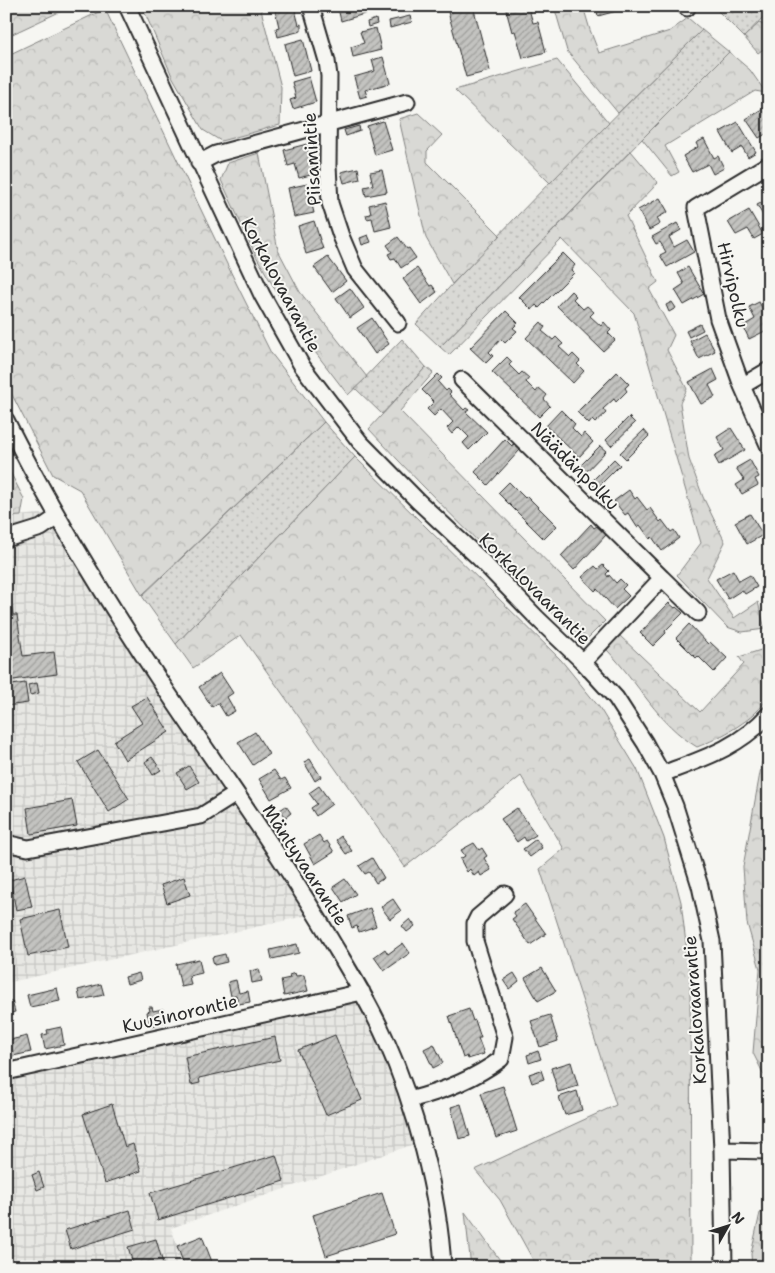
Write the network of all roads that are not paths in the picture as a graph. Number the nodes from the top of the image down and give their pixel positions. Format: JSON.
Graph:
{"nodes":[{"id":1,"x":127,"y":6,"type":"edge"},
{"id":2,"x":311,"y":6,"type":"edge"},
{"id":3,"x":407,"y":102,"type":"dead end"},
{"id":4,"x":328,"y":124,"type":"junction"},
{"id":5,"x":199,"y":163,"type":"junction"},
{"id":6,"x":769,"y":164,"type":"edge"},
{"id":7,"x":398,"y":323,"type":"dead end"},
{"id":8,"x":769,"y":370,"type":"edge"},
{"id":9,"x":462,"y":380,"type":"dead end"},
{"id":10,"x":742,"y":386,"type":"junction"},
{"id":11,"x":6,"y":420,"type":"edge"},
{"id":12,"x":769,"y":447,"type":"edge"},
{"id":13,"x":57,"y":517,"type":"junction"},
{"id":14,"x":6,"y":539,"type":"edge"},
{"id":15,"x":662,"y":578,"type":"junction"},
{"id":16,"x":698,"y":612,"type":"dead end"},
{"id":17,"x":583,"y":662,"type":"junction"},
{"id":18,"x":769,"y":714,"type":"edge"},
{"id":19,"x":662,"y":774,"type":"junction"},
{"id":20,"x":236,"y":794,"type":"junction"},
{"id":21,"x":6,"y":843,"type":"edge"},
{"id":22,"x":505,"y":894,"type":"dead end"},
{"id":23,"x":362,"y":992,"type":"junction"},
{"id":24,"x":6,"y":1072,"type":"edge"},
{"id":25,"x":409,"y":1100,"type":"junction"},
{"id":26,"x":722,"y":1150,"type":"junction"},
{"id":27,"x":769,"y":1151,"type":"edge"},
{"id":28,"x":443,"y":1267,"type":"edge"},
{"id":29,"x":724,"y":1267,"type":"edge"}],
"edges":[{"from":1,"to":5,"type":"street","name":"Korkalovaarantie"},
{"from":2,"to":4,"type":"street","name":"Piisamintie"},
{"from":3,"to":4,"type":"street"},
{"from":4,"to":5,"type":"street"},
{"from":4,"to":7,"type":"street","name":"Piisamintie"},
{"from":5,"to":17,"type":"street","name":"Korkalovaarantie"},
{"from":6,"to":10,"type":"street","name":"Hirvipolku"},
{"from":8,"to":10,"type":"street"},
{"from":9,"to":15,"type":"street","name":"Näädänpolku"},
{"from":10,"to":12,"type":"street","name":"Hirvipolku"},
{"from":11,"to":13,"type":"street","name":"Mäntyvaarantie"},
{"from":13,"to":14,"type":"street"},
{"from":13,"to":20,"type":"street","name":"Mäntyvaarantie"},
{"from":15,"to":16,"type":"street","name":"Näädänpolku"},
{"from":15,"to":17,"type":"street"},
{"from":17,"to":19,"type":"street","name":"Korkalovaarantie"},
{"from":18,"to":19,"type":"street"},
{"from":19,"to":26,"type":"street","name":"Korkalovaarantie"},
{"from":20,"to":21,"type":"street"},
{"from":20,"to":23,"type":"street","name":"Mäntyvaarantie"},
{"from":22,"to":25,"type":"street"},
{"from":23,"to":24,"type":"street","name":"Kuusinorontie"},
{"from":23,"to":25,"type":"street","name":"Mäntyvaarantie"},
{"from":25,"to":28,"type":"street","name":"Mäntyvaarantie"},
{"from":26,"to":27,"type":"street"},
{"from":26,"to":29,"type":"street","name":"Korkalovaarantie"}]}
